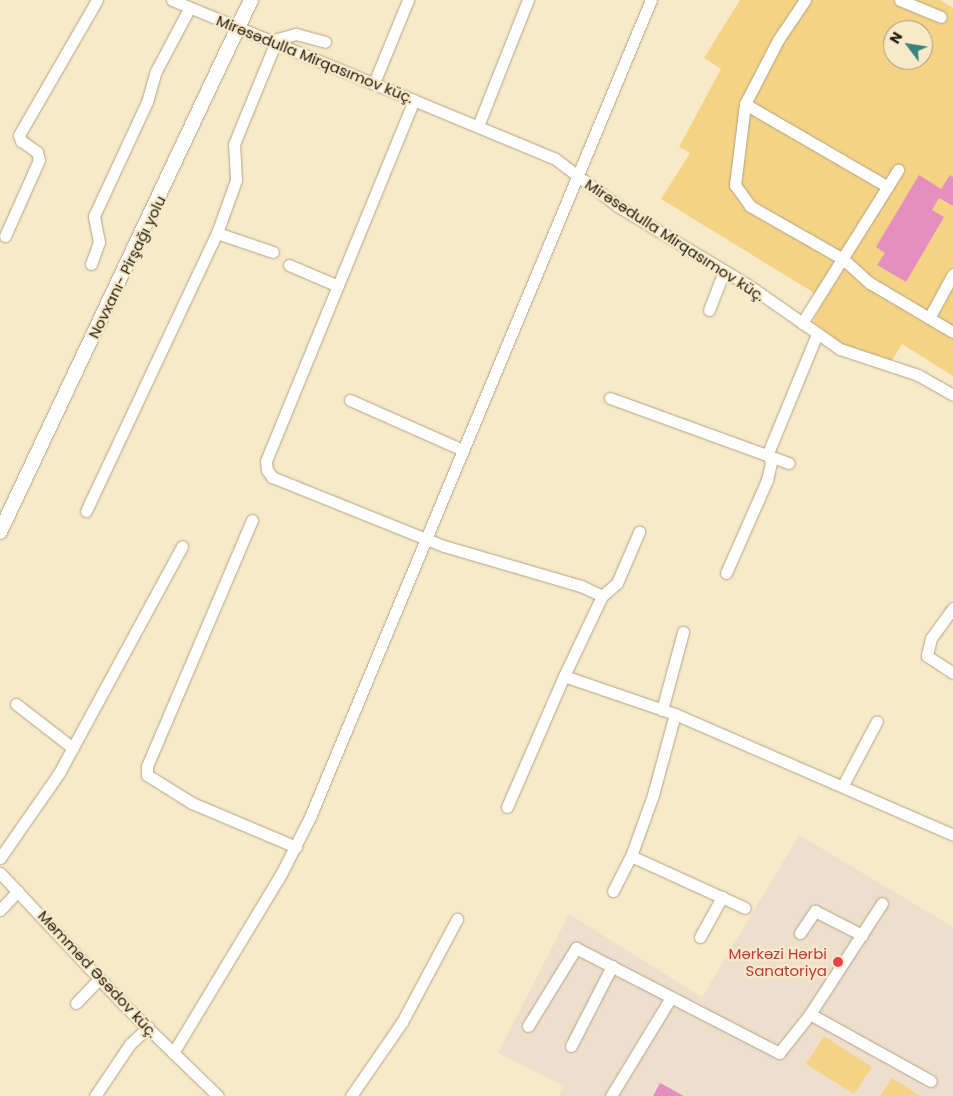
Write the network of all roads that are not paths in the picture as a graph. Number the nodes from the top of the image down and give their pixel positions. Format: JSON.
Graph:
{"nodes":[{"id":1,"x":97,"y":0,"type":"edge"},
{"id":2,"x":172,"y":0,"type":"edge"},
{"id":3,"x":251,"y":0,"type":"edge"},
{"id":4,"x":408,"y":0,"type":"edge"},
{"id":5,"x":528,"y":0,"type":"edge"},
{"id":6,"x":650,"y":0,"type":"edge"},
{"id":7,"x":805,"y":0,"type":"edge"},
{"id":8,"x":900,"y":0,"type":"edge"},
{"id":9,"x":190,"y":7,"type":"junction"},
{"id":10,"x":941,"y":17,"type":"dead end"},
{"id":11,"x":239,"y":27,"type":"junction"},
{"id":12,"x":275,"y":42,"type":"junction"},
{"id":13,"x":325,"y":42,"type":"dead end"},
{"id":14,"x":374,"y":83,"type":"junction"},
{"id":15,"x":414,"y":100,"type":"junction"},
{"id":16,"x":745,"y":104,"type":"junction"},
{"id":17,"x":478,"y":126,"type":"junction"},
{"id":18,"x":898,"y":170,"type":"dead end"},
{"id":19,"x":577,"y":176,"type":"junction"},
{"id":20,"x":888,"y":187,"type":"junction"},
{"id":21,"x":217,"y":233,"type":"junction"},
{"id":22,"x":5,"y":236,"type":"dead end"},
{"id":23,"x":273,"y":252,"type":"dead end"},
{"id":24,"x":843,"y":259,"type":"junction"},
{"id":25,"x":91,"y":264,"type":"dead end"},
{"id":26,"x":289,"y":264,"type":"dead end"},
{"id":27,"x":724,"y":271,"type":"junction"},
{"id":28,"x":953,"y":274,"type":"edge"},
{"id":29,"x":338,"y":286,"type":"junction"},
{"id":30,"x":709,"y":310,"type":"dead end"},
{"id":31,"x":929,"y":318,"type":"junction"},
{"id":32,"x":802,"y":323,"type":"junction"},
{"id":33,"x":953,"y":332,"type":"edge"},
{"id":34,"x":817,"y":334,"type":"junction"},
{"id":35,"x":953,"y":395,"type":"edge"},
{"id":36,"x":610,"y":398,"type":"dead end"},
{"id":37,"x":350,"y":400,"type":"dead end"},
{"id":38,"x":463,"y":450,"type":"junction"},
{"id":39,"x":768,"y":453,"type":"junction"},
{"id":40,"x":790,"y":463,"type":"dead end"},
{"id":41,"x":86,"y":511,"type":"dead end"},
{"id":42,"x":252,"y":520,"type":"dead end"},
{"id":43,"x":0,"y":532,"type":"edge"},
{"id":44,"x":639,"y":532,"type":"dead end"},
{"id":45,"x":426,"y":539,"type":"junction"},
{"id":46,"x":182,"y":546,"type":"dead end"},
{"id":47,"x":726,"y":573,"type":"dead end"},
{"id":48,"x":602,"y":596,"type":"junction"},
{"id":49,"x":953,"y":608,"type":"edge"},
{"id":50,"x":683,"y":632,"type":"dead end"},
{"id":51,"x":953,"y":673,"type":"edge"},
{"id":52,"x":564,"y":676,"type":"junction"},
{"id":53,"x":16,"y":704,"type":"dead end"},
{"id":54,"x":662,"y":710,"type":"junction"},
{"id":55,"x":675,"y":714,"type":"junction"},
{"id":56,"x":878,"y":721,"type":"dead end"},
{"id":57,"x":73,"y":748,"type":"junction"},
{"id":58,"x":843,"y":785,"type":"junction"},
{"id":59,"x":507,"y":807,"type":"dead end"},
{"id":60,"x":953,"y":835,"type":"edge"},
{"id":61,"x":296,"y":847,"type":"junction"},
{"id":62,"x":630,"y":856,"type":"junction"},
{"id":63,"x":0,"y":858,"type":"edge"},
{"id":64,"x":0,"y":873,"type":"edge"},
{"id":65,"x":18,"y":891,"type":"junction"},
{"id":66,"x":613,"y":891,"type":"dead end"},
{"id":67,"x":722,"y":897,"type":"junction"},
{"id":68,"x":882,"y":903,"type":"dead end"},
{"id":69,"x":745,"y":908,"type":"dead end"},
{"id":70,"x":0,"y":910,"type":"edge"},
{"id":71,"x":457,"y":919,"type":"dead end"},
{"id":72,"x":800,"y":933,"type":"dead end"},
{"id":73,"x":862,"y":936,"type":"junction"},
{"id":74,"x":700,"y":937,"type":"dead end"},
{"id":75,"x":612,"y":966,"type":"junction"},
{"id":76,"x":99,"y":979,"type":"junction"},
{"id":77,"x":670,"y":999,"type":"junction"},
{"id":78,"x":76,"y":1003,"type":"dead end"},
{"id":79,"x":810,"y":1014,"type":"junction"},
{"id":80,"x":528,"y":1026,"type":"dead end"},
{"id":81,"x":148,"y":1027,"type":"junction"},
{"id":82,"x":571,"y":1046,"type":"dead end"},
{"id":83,"x":173,"y":1053,"type":"junction"},
{"id":84,"x":931,"y":1081,"type":"dead end"},
{"id":85,"x":95,"y":1096,"type":"edge"},
{"id":86,"x":218,"y":1096,"type":"edge"},
{"id":87,"x":351,"y":1096,"type":"edge"},
{"id":88,"x":611,"y":1096,"type":"edge"}],
"edges":[{"from":1,"to":22,"type":"street"},
{"from":2,"to":9,"type":"street","name":"Mirəsədulla Mirqasımov küç."},
{"from":3,"to":11,"type":"main road","name":"Novxanı- Pirşağı yolu"},
{"from":4,"to":14,"type":"street"},
{"from":5,"to":17,"type":"street"},
{"from":6,"to":19,"type":"street"},
{"from":7,"to":16,"type":"street"},
{"from":8,"to":10,"type":"street"},
{"from":9,"to":11,"type":"street","name":"Mirəsədulla Mirqasımov küç."},
{"from":9,"to":25,"type":"street"},
{"from":11,"to":12,"type":"street","name":"Mirəsədulla Mirqasımov küç."},
{"from":11,"to":43,"type":"main road","name":"Novxanı- Pirşağı yolu"},
{"from":12,"to":13,"type":"street"},
{"from":12,"to":14,"type":"street","name":"Mirəsədulla Mirqasımov küç."},
{"from":12,"to":21,"type":"street"},
{"from":14,"to":15,"type":"street","name":"Mirəsədulla Mirqasımov küç."},
{"from":15,"to":17,"type":"street","name":"Mirəsədulla Mirqasımov küç."},
{"from":15,"to":29,"type":"street"},
{"from":16,"to":20,"type":"street"},
{"from":16,"to":24,"type":"street"},
{"from":17,"to":19,"type":"street","name":"Mirəsədulla Mirqasımov küç."},
{"from":18,"to":20,"type":"street"},
{"from":19,"to":27,"type":"street","name":"Mirəsədulla Mirqasımov küç."},
{"from":19,"to":38,"type":"street"},
{"from":20,"to":24,"type":"street"},
{"from":21,"to":23,"type":"street"},
{"from":21,"to":41,"type":"street"},
{"from":24,"to":31,"type":"street"},
{"from":24,"to":32,"type":"street"},
{"from":26,"to":29,"type":"street"},
{"from":27,"to":30,"type":"street"},
{"from":27,"to":32,"type":"street","name":"Mirəsədulla Mirqasımov küç."},
{"from":28,"to":31,"type":"street"},
{"from":29,"to":45,"type":"street"},
{"from":31,"to":33,"type":"street"},
{"from":32,"to":34,"type":"street","name":"Mirəsədulla Mirqasımov küç."},
{"from":34,"to":35,"type":"street","name":"Mirəsədulla Mirqasımov küç."},
{"from":34,"to":39,"type":"street"},
{"from":36,"to":39,"type":"street"},
{"from":37,"to":38,"type":"street"},
{"from":38,"to":45,"type":"street"},
{"from":39,"to":40,"type":"street"},
{"from":39,"to":47,"type":"street"},
{"from":42,"to":61,"type":"street"},
{"from":44,"to":48,"type":"street"},
{"from":45,"to":48,"type":"street"},
{"from":45,"to":61,"type":"street"},
{"from":46,"to":57,"type":"street"},
{"from":48,"to":52,"type":"street"},
{"from":49,"to":51,"type":"street"},
{"from":50,"to":54,"type":"street"},
{"from":52,"to":54,"type":"street"},
{"from":52,"to":59,"type":"street"},
{"from":53,"to":57,"type":"street"},
{"from":54,"to":55,"type":"street"},
{"from":55,"to":58,"type":"street"},
{"from":55,"to":62,"type":"street"},
{"from":56,"to":58,"type":"street"},
{"from":57,"to":63,"type":"street"},
{"from":58,"to":60,"type":"street"},
{"from":61,"to":83,"type":"street"},
{"from":62,"to":66,"type":"street"},
{"from":62,"to":67,"type":"street"},
{"from":64,"to":65,"type":"street","name":"Məmməd Əsədov küç."},
{"from":65,"to":70,"type":"street"},
{"from":65,"to":76,"type":"street","name":"Məmməd Əsədov küç."},
{"from":67,"to":69,"type":"street"},
{"from":67,"to":74,"type":"street"},
{"from":68,"to":73,"type":"street"},
{"from":71,"to":87,"type":"street"},
{"from":72,"to":73,"type":"street"},
{"from":73,"to":79,"type":"street"},
{"from":75,"to":77,"type":"street"},
{"from":75,"to":80,"type":"street"},
{"from":75,"to":82,"type":"street"},
{"from":76,"to":78,"type":"street"},
{"from":76,"to":81,"type":"street","name":"Məmməd Əsədov küç."},
{"from":77,"to":79,"type":"street"},
{"from":77,"to":88,"type":"street"},
{"from":79,"to":84,"type":"street"},
{"from":81,"to":83,"type":"street","name":"Məmməd Əsədov küç."},
{"from":81,"to":85,"type":"street"},
{"from":83,"to":86,"type":"street","name":"Məmməd Əsədov küç."}]}
